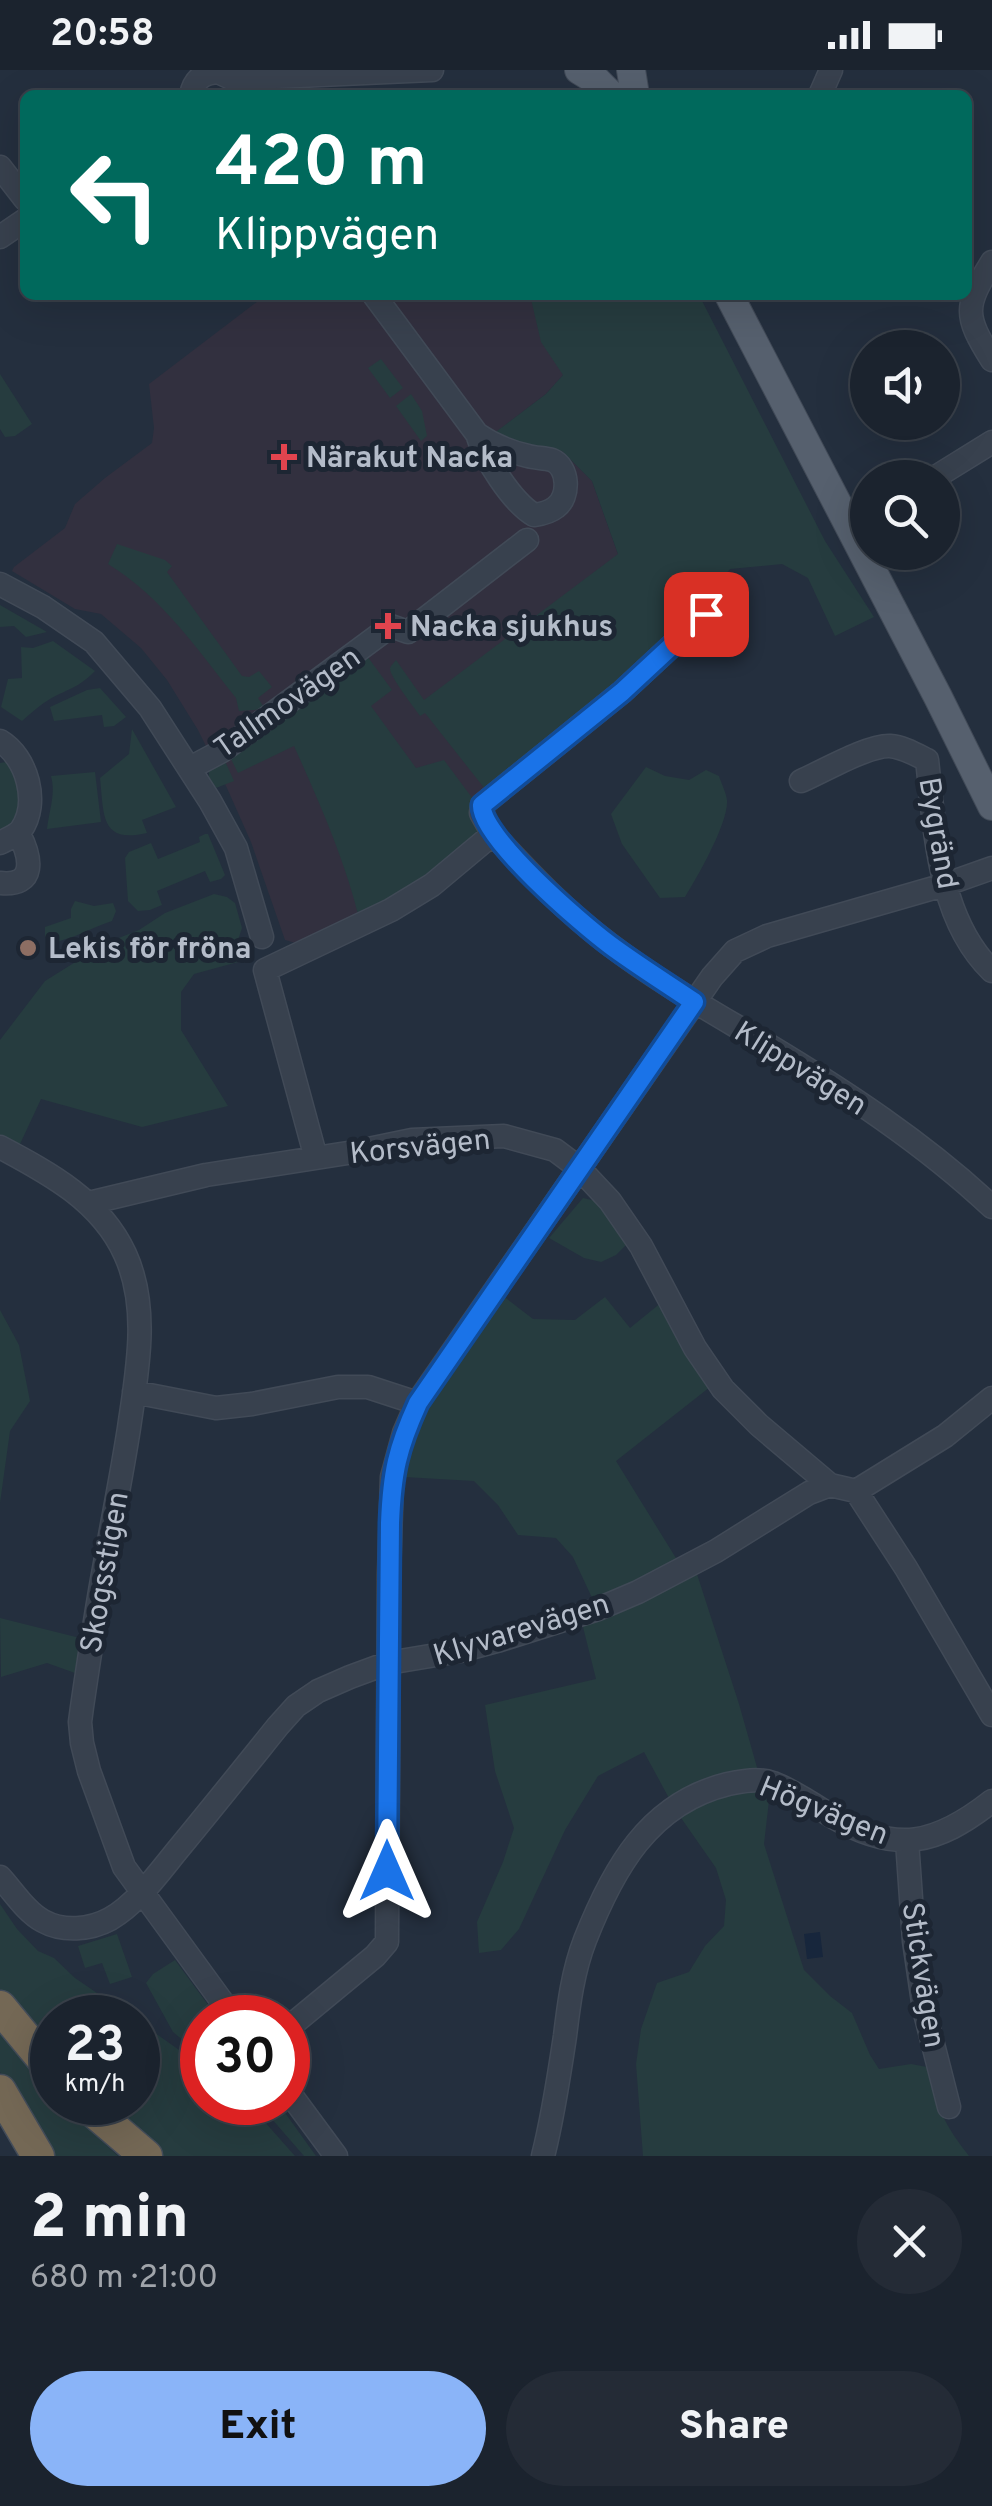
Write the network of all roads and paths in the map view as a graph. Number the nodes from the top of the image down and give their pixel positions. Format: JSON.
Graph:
{"nodes":[{"id":1,"x":432,"y":70,"type":"edge"},
{"id":2,"x":578,"y":70,"type":"edge"},
{"id":3,"x":606,"y":70,"type":"edge"},
{"id":4,"x":209,"y":71,"type":"edge"},
{"id":5,"x":298,"y":76,"type":"junction"},
{"id":6,"x":236,"y":87,"type":"edge"},
{"id":7,"x":192,"y":90,"type":"edge"},
{"id":8,"x":263,"y":90,"type":"edge"},
{"id":9,"x":605,"y":90,"type":"edge"},
{"id":10,"x":0,"y":167,"type":"edge"},
{"id":11,"x":20,"y":193,"type":"edge"},
{"id":12,"x":992,"y":262,"type":"edge"},
{"id":13,"x":378,"y":300,"type":"edge"},
{"id":14,"x":733,"y":300,"type":"edge"},
{"id":15,"x":992,"y":360,"type":"edge"},
{"id":16,"x":477,"y":434,"type":"dead end"},
{"id":17,"x":992,"y":442,"type":"edge"},
{"id":18,"x":960,"y":462,"type":"edge"},
{"id":19,"x":850,"y":507,"type":"edge"},
{"id":20,"x":528,"y":540,"type":"dead end"},
{"id":21,"x":883,"y":570,"type":"edge"},
{"id":22,"x":0,"y":584,"type":"edge"},
{"id":23,"x":731,"y":604,"type":"dead end"},
{"id":24,"x":0,"y":741,"type":"edge"},
{"id":25,"x":190,"y":768,"type":"junction"},
{"id":26,"x":985,"y":771,"type":"edge"},
{"id":27,"x":801,"y":782,"type":"dead end"},
{"id":28,"x":992,"y":806,"type":"edge"},
{"id":29,"x":493,"y":834,"type":"junction"},
{"id":30,"x":10,"y":838,"type":"edge"},
{"id":31,"x":992,"y":868,"type":"edge"},
{"id":32,"x":0,"y":883,"type":"edge"},
{"id":33,"x":944,"y":885,"type":"junction"},
{"id":34,"x":262,"y":937,"type":"dead end"},
{"id":35,"x":992,"y":971,"type":"edge"},
{"id":36,"x":694,"y":1002,"type":"junction"},
{"id":37,"x":0,"y":1147,"type":"edge"},
{"id":38,"x":316,"y":1158,"type":"junction"},
{"id":39,"x":579,"y":1168,"type":"junction"},
{"id":40,"x":90,"y":1203,"type":"junction"},
{"id":41,"x":992,"y":1207,"type":"edge"},
{"id":42,"x":134,"y":1392,"type":"junction"},
{"id":43,"x":991,"y":1402,"type":"edge"},
{"id":44,"x":418,"y":1403,"type":"junction"},
{"id":45,"x":830,"y":1485,"type":"junction"},
{"id":46,"x":856,"y":1491,"type":"junction"},
{"id":47,"x":388,"y":1663,"type":"junction"},
{"id":48,"x":992,"y":1716,"type":"edge"},
{"id":49,"x":992,"y":1801,"type":"edge"},
{"id":50,"x":907,"y":1841,"type":"junction"},
{"id":51,"x":0,"y":1876,"type":"edge"},
{"id":52,"x":142,"y":1892,"type":"junction"},
{"id":53,"x":217,"y":1995,"type":"edge"},
{"id":54,"x":0,"y":2007,"type":"edge"},
{"id":55,"x":310,"y":2010,"type":"edge"},
{"id":56,"x":30,"y":2043,"type":"edge"},
{"id":57,"x":0,"y":2091,"type":"edge"},
{"id":58,"x":950,"y":2107,"type":"dead end"},
{"id":59,"x":310,"y":2121,"type":"edge"},
{"id":60,"x":110,"y":2125,"type":"edge"},
{"id":61,"x":38,"y":2156,"type":"edge"},
{"id":62,"x":146,"y":2156,"type":"edge"},
{"id":63,"x":336,"y":2156,"type":"edge"},
{"id":64,"x":544,"y":2156,"type":"edge"}],
"edges":[{"from":1,"to":5,"type":"street"},
{"from":2,"to":3,"type":"main road"},
{"from":2,"to":9,"type":"main road"},
{"from":4,"to":6,"type":"street"},
{"from":4,"to":7,"type":"street"},
{"from":5,"to":6,"type":"street"},
{"from":5,"to":8,"type":"street"},
{"from":10,"to":11,"type":"street"},
{"from":12,"to":15,"type":"street"},
{"from":13,"to":16,"type":"street"},
{"from":14,"to":19,"type":"main road"},
{"from":17,"to":18,"type":"street"},
{"from":20,"to":25,"type":"street","name":"Tallmovägen"},
{"from":21,"to":26,"type":"main road"},
{"from":22,"to":25,"type":"street","name":"Tallmovägen"},
{"from":23,"to":29,"type":"street"},
{"from":24,"to":30,"type":"street"},
{"from":25,"to":34,"type":"street","name":"Tallmovägen"},
{"from":26,"to":28,"type":"main road"},
{"from":27,"to":33,"type":"street","name":"Bygränd"},
{"from":29,"to":36,"type":"street","name":"Klippvägen"},
{"from":29,"to":38,"type":"street"},
{"from":30,"to":32,"type":"street"},
{"from":31,"to":33,"type":"street"},
{"from":33,"to":35,"type":"street","name":"Bygränd"},
{"from":33,"to":36,"type":"street"},
{"from":36,"to":39,"type":"street"},
{"from":36,"to":41,"type":"street","name":"Klippvägen"},
{"from":37,"to":40,"type":"street","name":"Skogsstigen"},
{"from":38,"to":39,"type":"street","name":"Korsvägen"},
{"from":38,"to":40,"type":"street","name":"Korsvägen"},
{"from":39,"to":44,"type":"street"},
{"from":39,"to":45,"type":"street","name":"Korsvägen"},
{"from":40,"to":42,"type":"street","name":"Skogsstigen"},
{"from":42,"to":44,"type":"street"},
{"from":42,"to":52,"type":"street","name":"Skogsstigen"},
{"from":43,"to":46,"type":"street"},
{"from":44,"to":47,"type":"street"},
{"from":45,"to":46,"type":"street"},
{"from":45,"to":47,"type":"street","name":"Klyvarevägen"},
{"from":46,"to":48,"type":"street"},
{"from":47,"to":52,"type":"street","name":"Klyvarevägen"},
{"from":47,"to":55,"type":"street"},
{"from":49,"to":50,"type":"street","name":"Högvägen"},
{"from":50,"to":58,"type":"street","name":"Stickvägen"},
{"from":50,"to":64,"type":"street","name":"Högvägen"},
{"from":51,"to":52,"type":"street","name":"Klyvarevägen"},
{"from":52,"to":53,"type":"street","name":"Skogsstigen"},
{"from":54,"to":56,"type":"highway"},
{"from":57,"to":61,"type":"highway"},
{"from":59,"to":63,"type":"street"},
{"from":60,"to":62,"type":"highway"}]}
